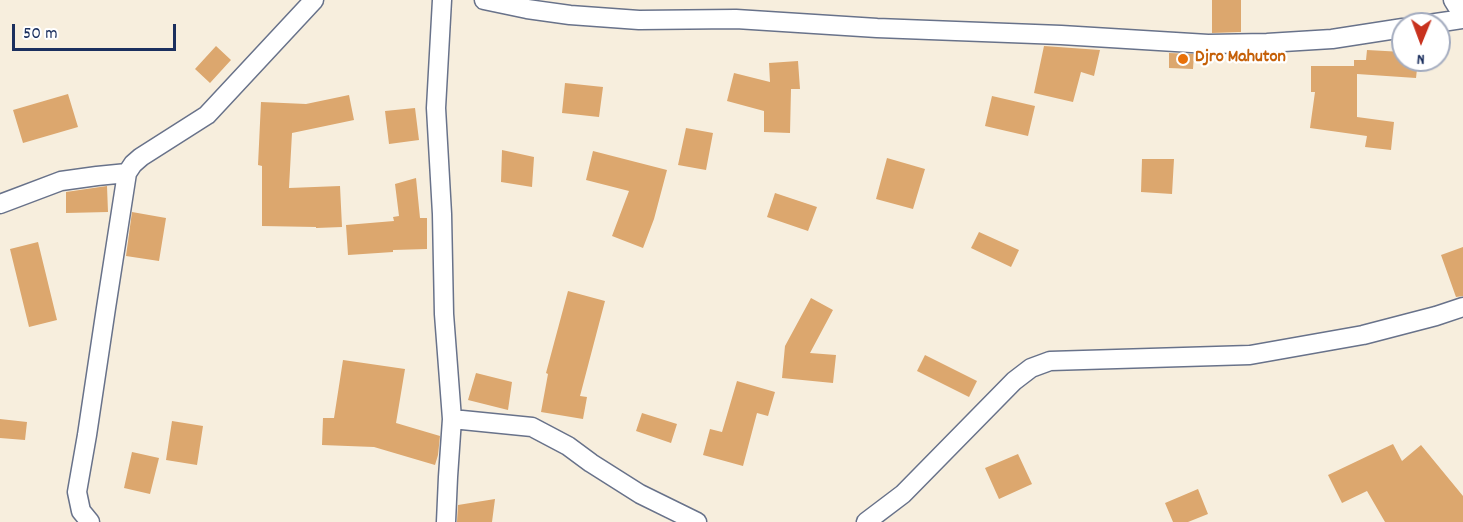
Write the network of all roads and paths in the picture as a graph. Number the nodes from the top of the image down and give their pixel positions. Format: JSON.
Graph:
{"nodes":[{"id":1,"x":314,"y":0,"type":"edge"},
{"id":2,"x":442,"y":0,"type":"edge"},
{"id":3,"x":484,"y":0,"type":"edge"},
{"id":4,"x":1453,"y":0,"type":"edge"},
{"id":5,"x":1463,"y":17,"type":"edge"},
{"id":6,"x":1391,"y":30,"type":"edge"},
{"id":7,"x":128,"y":173,"type":"junction"},
{"id":8,"x":0,"y":204,"type":"edge"},
{"id":9,"x":1463,"y":307,"type":"edge"},
{"id":10,"x":452,"y":419,"type":"junction"},
{"id":11,"x":90,"y":522,"type":"edge"},
{"id":12,"x":446,"y":522,"type":"edge"},
{"id":13,"x":697,"y":522,"type":"edge"},
{"id":14,"x":866,"y":522,"type":"edge"}],
"edges":[{"from":1,"to":7,"type":"street"},
{"from":2,"to":10,"type":"street"},
{"from":3,"to":6,"type":"street"},
{"from":4,"to":5,"type":"street"},
{"from":7,"to":8,"type":"street"},
{"from":7,"to":11,"type":"street"},
{"from":9,"to":14,"type":"street"},
{"from":10,"to":12,"type":"street"},
{"from":10,"to":13,"type":"street"}]}
